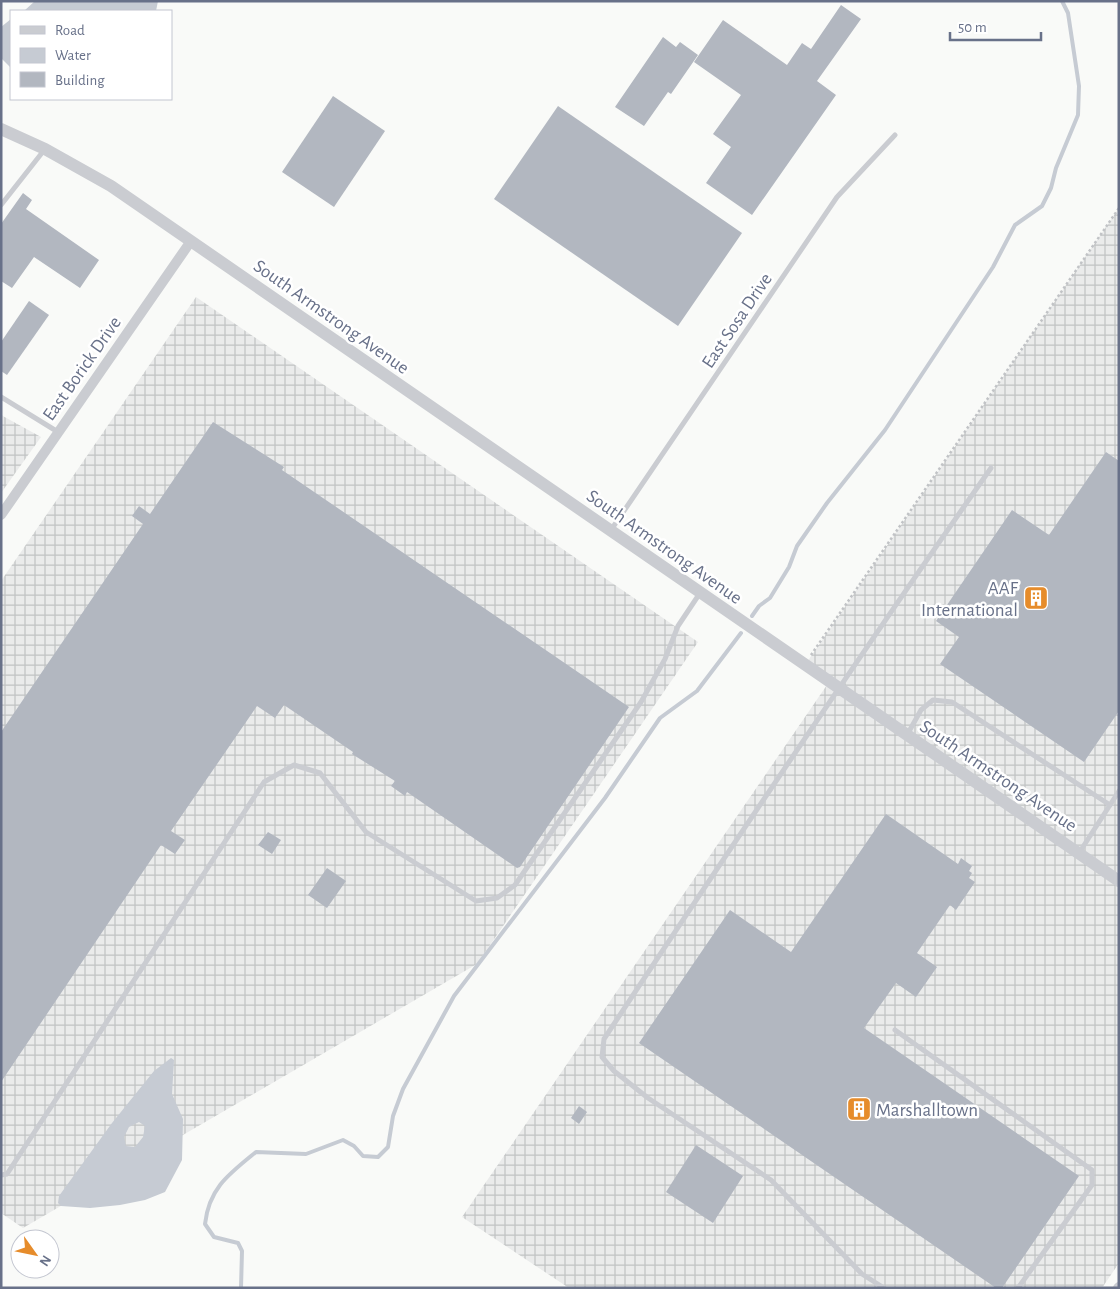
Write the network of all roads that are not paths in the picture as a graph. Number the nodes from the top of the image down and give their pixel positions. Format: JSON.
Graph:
{"nodes":[{"id":1,"x":1,"y":129,"type":"edge"},
{"id":2,"x":895,"y":134,"type":"dead end"},
{"id":3,"x":45,"y":149,"type":"junction"},
{"id":4,"x":1,"y":205,"type":"edge"},
{"id":5,"x":191,"y":241,"type":"junction"},
{"id":6,"x":1,"y":397,"type":"edge"},
{"id":7,"x":58,"y":432,"type":"junction"},
{"id":8,"x":991,"y":468,"type":"dead end"},
{"id":9,"x":1,"y":515,"type":"edge"},
{"id":10,"x":610,"y":531,"type":"junction"},
{"id":11,"x":700,"y":592,"type":"junction"},
{"id":12,"x":839,"y":688,"type":"junction"},
{"id":13,"x":907,"y":735,"type":"junction"},
{"id":14,"x":1119,"y":791,"type":"edge"},
{"id":15,"x":1110,"y":805,"type":"junction"},
{"id":16,"x":1079,"y":853,"type":"junction"},
{"id":17,"x":1119,"y":881,"type":"edge"},
{"id":18,"x":895,"y":1030,"type":"dead end"},
{"id":19,"x":1,"y":1176,"type":"edge"},
{"id":20,"x":884,"y":1288,"type":"edge"},
{"id":21,"x":1018,"y":1288,"type":"edge"}],
"edges":[{"from":1,"to":3,"type":"street","name":"South Armstrong Avenue"},
{"from":2,"to":10,"type":"lane","name":"East Sosa Drive"},
{"from":3,"to":4,"type":"lane"},
{"from":3,"to":5,"type":"street","name":"South Armstrong Avenue"},
{"from":5,"to":7,"type":"street","name":"East Borick Drive"},
{"from":5,"to":10,"type":"street","name":"South Armstrong Avenue"},
{"from":6,"to":7,"type":"lane"},
{"from":7,"to":9,"type":"street","name":"East Borick Drive"},
{"from":8,"to":12,"type":"lane"},
{"from":10,"to":11,"type":"street","name":"South Armstrong Avenue"},
{"from":11,"to":12,"type":"street","name":"South Armstrong Avenue"},
{"from":11,"to":19,"type":"lane"},
{"from":12,"to":13,"type":"street","name":"South Armstrong Avenue"},
{"from":12,"to":20,"type":"lane"},
{"from":13,"to":15,"type":"lane"},
{"from":13,"to":16,"type":"street","name":"South Armstrong Avenue"},
{"from":14,"to":15,"type":"lane"},
{"from":15,"to":16,"type":"lane"},
{"from":16,"to":17,"type":"street","name":"South Armstrong Avenue"},
{"from":18,"to":21,"type":"lane"}]}
